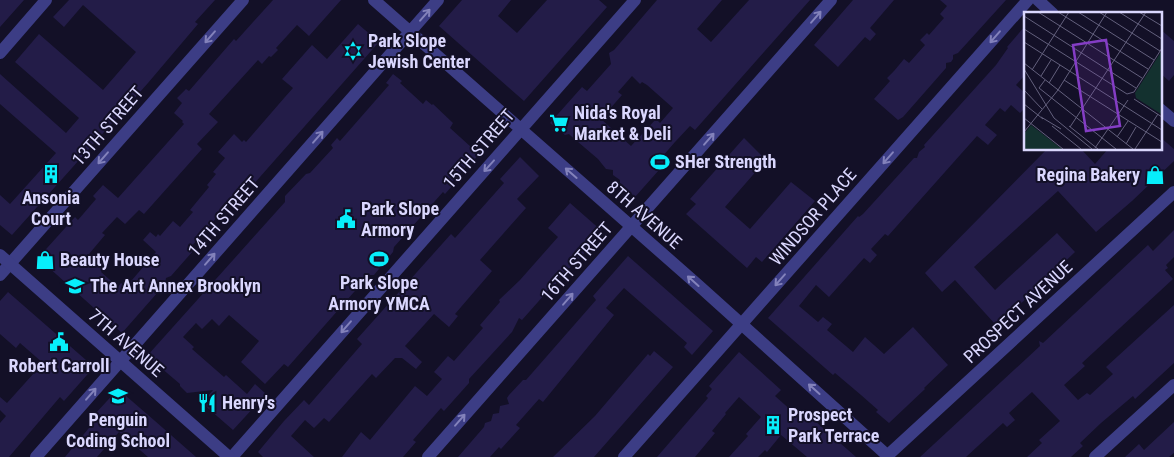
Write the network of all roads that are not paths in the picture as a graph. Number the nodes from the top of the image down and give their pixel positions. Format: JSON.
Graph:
{"nodes":[{"id":1,"x":46,"y":0,"type":"edge"},
{"id":2,"x":243,"y":0,"type":"edge"},
{"id":3,"x":374,"y":0,"type":"edge"},
{"id":4,"x":438,"y":0,"type":"edge"},
{"id":5,"x":635,"y":0,"type":"edge"},
{"id":6,"x":831,"y":0,"type":"edge"},
{"id":7,"x":1028,"y":0,"type":"edge"},
{"id":8,"x":1038,"y":0,"type":"edge"},
{"id":9,"x":1051,"y":12,"type":"edge"},
{"id":10,"x":411,"y":32,"type":"junction"},
{"id":11,"x":0,"y":53,"type":"edge"},
{"id":12,"x":1162,"y":111,"type":"edge"},
{"id":13,"x":1174,"y":121,"type":"edge"},
{"id":14,"x":521,"y":129,"type":"junction"},
{"id":15,"x":1174,"y":192,"type":"edge"},
{"id":16,"x":631,"y":226,"type":"junction"},
{"id":17,"x":0,"y":255,"type":"edge"},
{"id":18,"x":10,"y":264,"type":"junction"},
{"id":19,"x":0,"y":275,"type":"edge"},
{"id":20,"x":742,"y":324,"type":"junction"},
{"id":21,"x":120,"y":361,"type":"junction"},
{"id":22,"x":1174,"y":385,"type":"edge"},
{"id":23,"x":36,"y":457,"type":"edge"},
{"id":24,"x":230,"y":457,"type":"edge"},
{"id":25,"x":428,"y":457,"type":"edge"},
{"id":26,"x":624,"y":457,"type":"edge"},
{"id":27,"x":888,"y":457,"type":"edge"},
{"id":28,"x":1096,"y":457,"type":"edge"}],
"edges":[{"from":1,"to":11,"type":"street"},
{"from":2,"to":18,"type":"street","name":"13TH STREET","one_way":true},
{"from":3,"to":10,"type":"street","name":"8TH AVENUE"},
{"from":10,"to":4,"type":"street","name":"14TH STREET","one_way":true},
{"from":5,"to":14,"type":"street","name":"15TH STREET"},
{"from":16,"to":6,"type":"street","name":"16TH STREET","one_way":true},
{"from":7,"to":20,"type":"street","name":"WINDSOR PLACE","one_way":true},
{"from":8,"to":9,"type":"street"},
{"from":10,"to":14,"type":"street","name":"8TH AVENUE"},
{"from":21,"to":10,"type":"street","name":"14TH STREET","one_way":true},
{"from":12,"to":13,"type":"street"},
{"from":16,"to":14,"type":"street","name":"8TH AVENUE","one_way":true},
{"from":14,"to":24,"type":"street","name":"15TH STREET","one_way":true},
{"from":15,"to":27,"type":"street","name":"PROSPECT AVENUE"},
{"from":20,"to":16,"type":"street","name":"8TH AVENUE","one_way":true},
{"from":25,"to":16,"type":"street","name":"16TH STREET","one_way":true},
{"from":17,"to":18,"type":"street","name":"7TH AVENUE"},
{"from":18,"to":19,"type":"street","name":"13TH STREET"},
{"from":18,"to":21,"type":"street","name":"7TH AVENUE"},
{"from":20,"to":26,"type":"street","name":"WINDSOR PLACE"},
{"from":27,"to":20,"type":"street","name":"8TH AVENUE","one_way":true},
{"from":23,"to":21,"type":"street","name":"14TH STREET","one_way":true},
{"from":21,"to":24,"type":"street","name":"7TH AVENUE"},
{"from":22,"to":28,"type":"street"}]}
